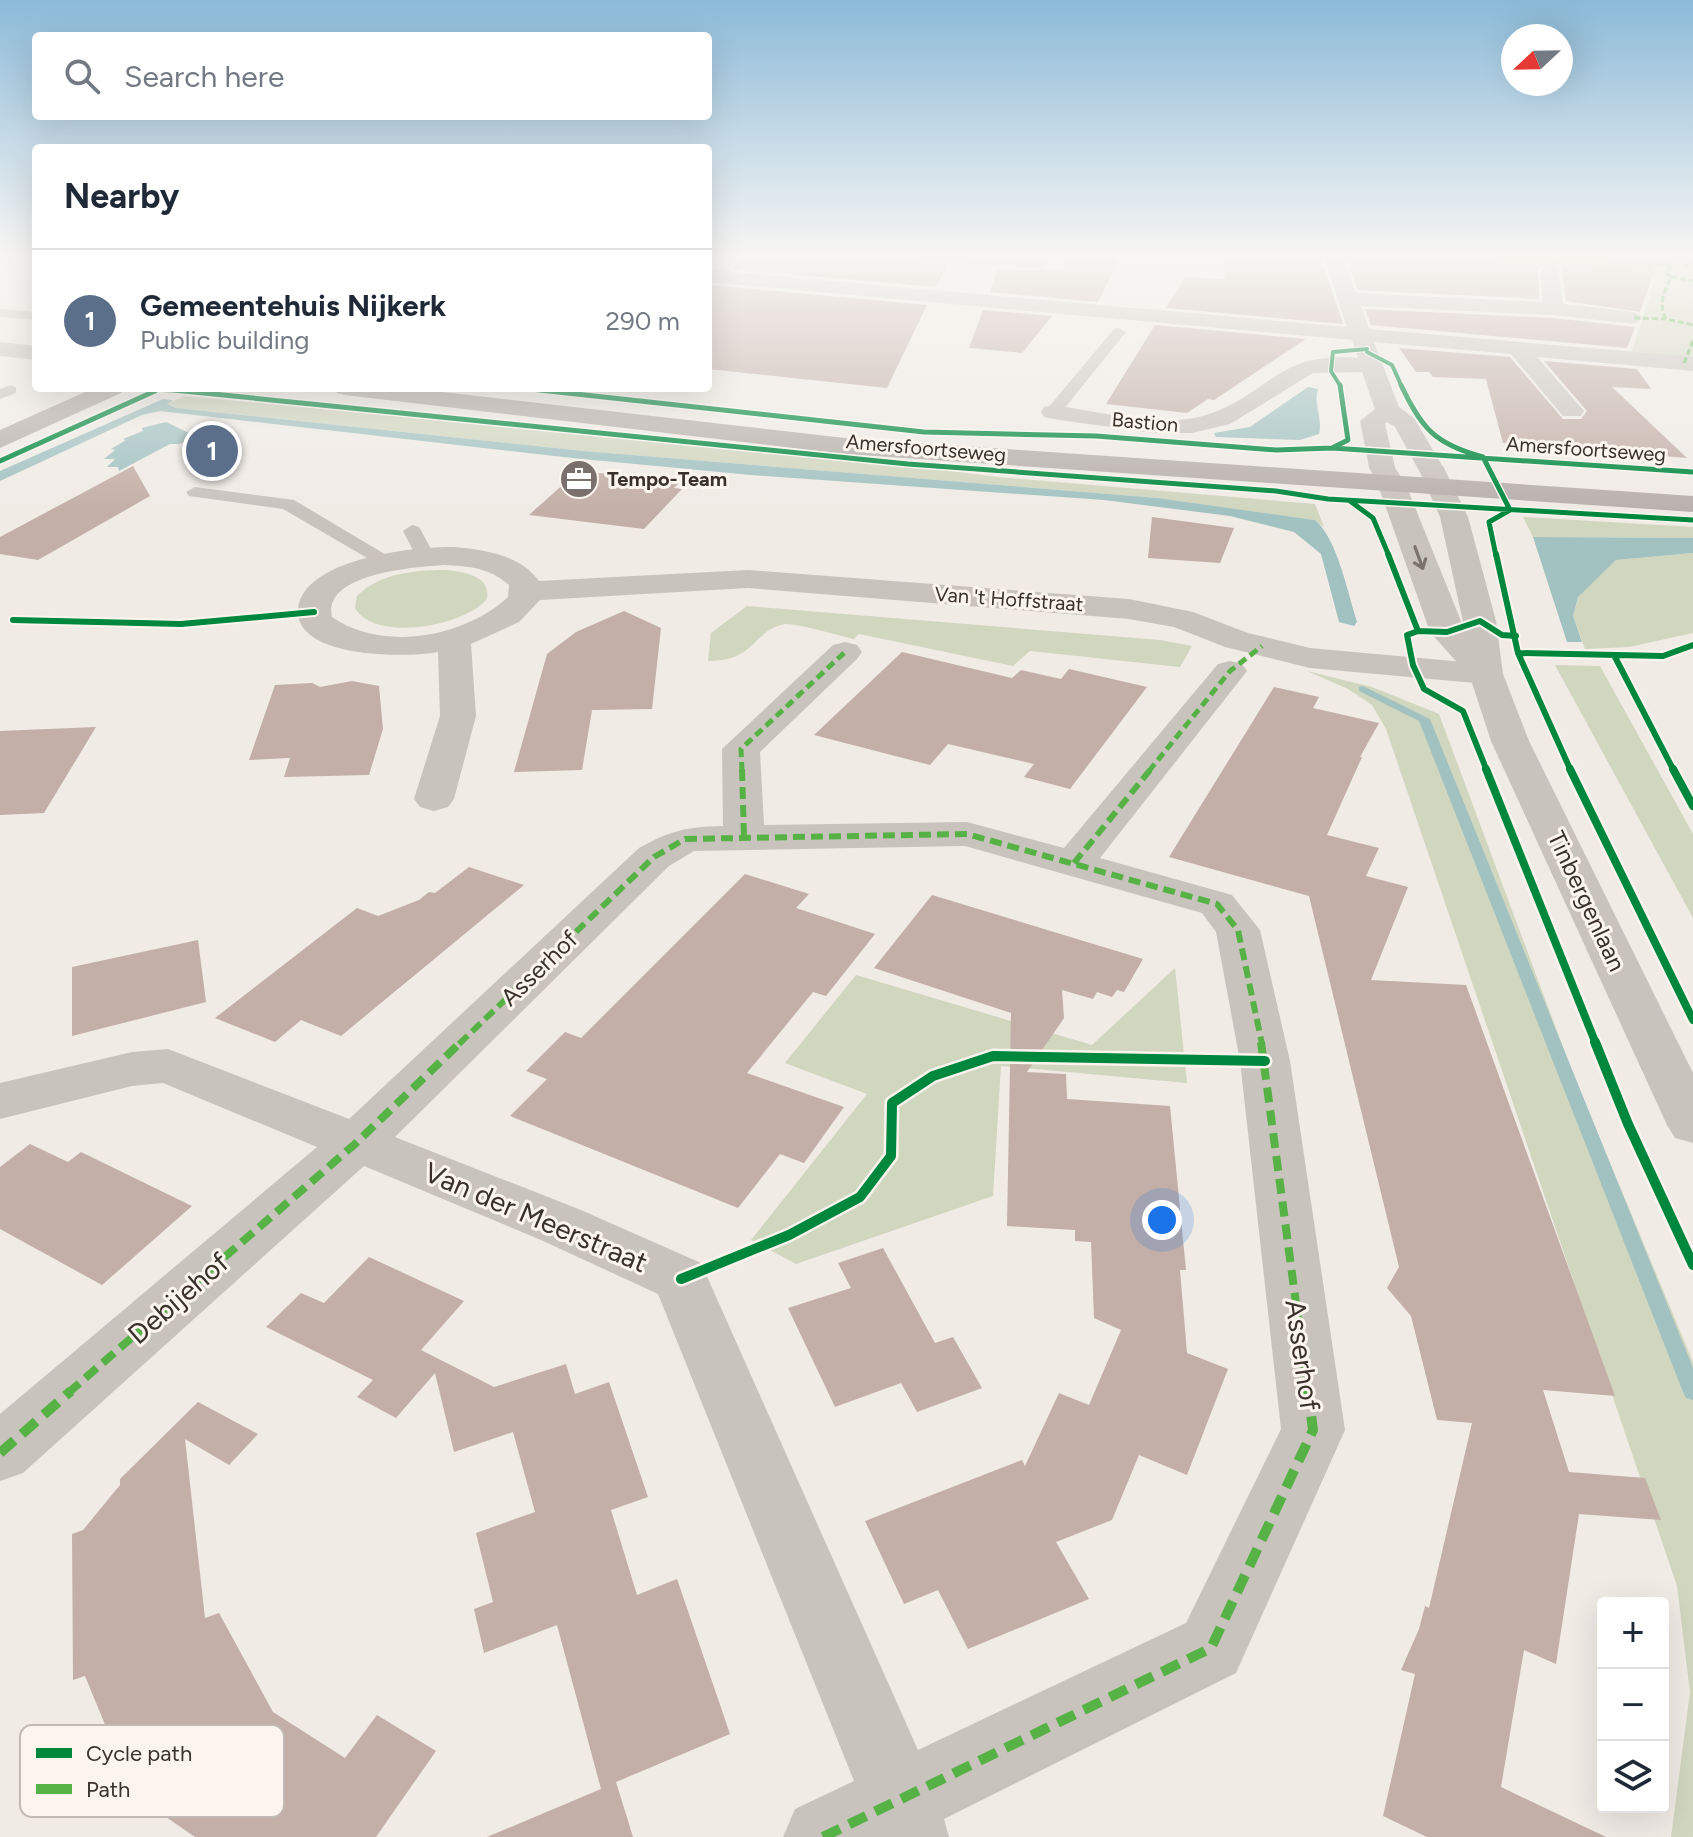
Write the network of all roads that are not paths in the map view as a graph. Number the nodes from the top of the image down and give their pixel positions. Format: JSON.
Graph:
{"nodes":[{"id":1,"x":1113,"y":340,"type":"edge"},
{"id":2,"x":1363,"y":340,"type":"edge"},
{"id":3,"x":1407,"y":340,"type":"edge"},
{"id":4,"x":0,"y":349,"type":"edge"},
{"id":5,"x":1518,"y":349,"type":"junction"},
{"id":6,"x":32,"y":353,"type":"edge"},
{"id":7,"x":1693,"y":364,"type":"edge"},
{"id":8,"x":1373,"y":366,"type":"junction"},
{"id":9,"x":65,"y":392,"type":"edge"},
{"id":10,"x":104,"y":392,"type":"edge"},
{"id":11,"x":381,"y":392,"type":"edge"},
{"id":12,"x":1388,"y":411,"type":"junction"},
{"id":13,"x":1572,"y":411,"type":"dead end"},
{"id":14,"x":1053,"y":412,"type":"joint"},
{"id":15,"x":0,"y":421,"type":"edge"},
{"id":16,"x":0,"y":440,"type":"edge"},
{"id":17,"x":1387,"y":476,"type":"junction"},
{"id":18,"x":1437,"y":479,"type":"junction"},
{"id":19,"x":1693,"y":490,"type":"edge"},
{"id":20,"x":195,"y":492,"type":"dead end"},
{"id":21,"x":1693,"y":504,"type":"edge"},
{"id":22,"x":377,"y":565,"type":"junction"},
{"id":23,"x":526,"y":591,"type":"junction"},
{"id":24,"x":454,"y":639,"type":"junction"},
{"id":25,"x":845,"y":652,"type":"dead end"},
{"id":26,"x":1230,"y":671,"type":"dead end"},
{"id":27,"x":1486,"y":674,"type":"junction"},
{"id":28,"x":434,"y":799,"type":"dead end"},
{"id":29,"x":744,"y":838,"type":"junction"},
{"id":30,"x":1074,"y":863,"type":"junction"},
{"id":31,"x":0,"y":1101,"type":"edge"},
{"id":32,"x":1693,"y":1125,"type":"edge"},
{"id":33,"x":355,"y":1144,"type":"junction"},
{"id":34,"x":0,"y":1453,"type":"edge"},
{"id":35,"x":904,"y":1818,"type":"edge"},
{"id":36,"x":823,"y":1837,"type":"edge"}],
"edges":[{"from":1,"to":14,"type":"lane","name":"Bastion"},
{"from":2,"to":8,"type":"street"},
{"from":3,"to":5,"type":"street"},
{"from":4,"to":6,"type":"street"},
{"from":5,"to":7,"type":"street"},
{"from":5,"to":13,"type":"street"},
{"from":8,"to":12,"type":"street"},
{"from":8,"to":14,"type":"street","name":"Bastion"},
{"from":9,"to":15,"type":"main road"},
{"from":10,"to":16,"type":"main road"},
{"from":11,"to":17,"type":"main road","name":"Amersfoortseweg"},
{"from":12,"to":17,"type":"street","name":"Tinbergenlaan"},
{"from":12,"to":18,"type":"street","name":"Tinbergenlaan"},
{"from":17,"to":18,"type":"main road","name":"Amersfoortseweg"},
{"from":17,"to":27,"type":"street","name":"Tinbergenlaan","one_way":true},
{"from":18,"to":19,"type":"main road","name":"Amersfoortseweg"},
{"from":18,"to":21,"type":"main road","name":"Amersfoortseweg"},
{"from":18,"to":27,"type":"street","name":"Tinbergenlaan"},
{"from":20,"to":22,"type":"lane"},
{"from":22,"to":23,"type":"street"},
{"from":22,"to":24,"type":"street"},
{"from":23,"to":24,"type":"street"},
{"from":23,"to":27,"type":"street","name":"Van 't Hoffstraat"},
{"from":24,"to":28,"type":"street"},
{"from":25,"to":29,"type":"street"},
{"from":26,"to":30,"type":"street"},
{"from":27,"to":32,"type":"street","name":"Tinbergenlaan"},
{"from":29,"to":30,"type":"street","name":"Asserhof"},
{"from":29,"to":33,"type":"street","name":"Asserhof"},
{"from":30,"to":35,"type":"street","name":"Asserhof"},
{"from":31,"to":33,"type":"street","name":"Van der Meerstraat"},
{"from":33,"to":34,"type":"street","name":"Debijehof"},
{"from":33,"to":35,"type":"street","name":"Van der Meerstraat"},
{"from":35,"to":36,"type":"street"}]}
